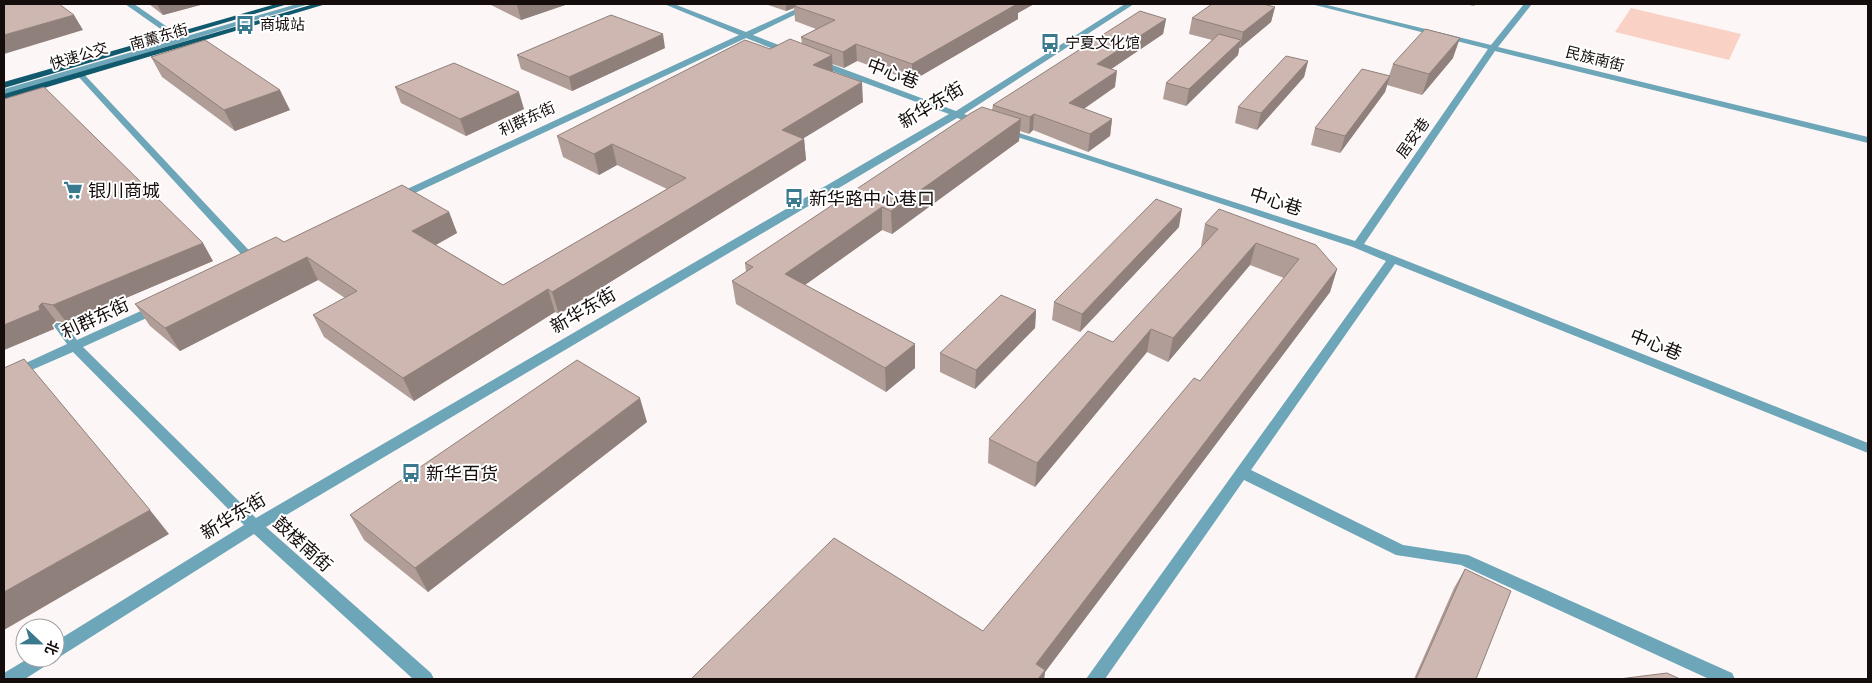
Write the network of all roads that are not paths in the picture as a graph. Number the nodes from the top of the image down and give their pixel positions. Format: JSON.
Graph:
{"nodes":[{"id":1,"x":129,"y":4,"type":"edge"},
{"id":2,"x":284,"y":4,"type":"edge"},
{"id":3,"x":305,"y":4,"type":"edge"},
{"id":4,"x":322,"y":4,"type":"edge"},
{"id":5,"x":668,"y":4,"type":"edge"},
{"id":6,"x":813,"y":4,"type":"edge"},
{"id":7,"x":1130,"y":4,"type":"edge"},
{"id":8,"x":1315,"y":4,"type":"edge"},
{"id":9,"x":1528,"y":4,"type":"edge"},
{"id":10,"x":1342,"y":7,"type":"edge"},
{"id":11,"x":175,"y":35,"type":"junction"},
{"id":12,"x":745,"y":36,"type":"junction"},
{"id":13,"x":1493,"y":48,"type":"junction"},
{"id":14,"x":80,"y":74,"type":"junction"},
{"id":15,"x":4,"y":85,"type":"edge"},
{"id":16,"x":4,"y":92,"type":"edge"},
{"id":17,"x":4,"y":97,"type":"edge"},
{"id":18,"x":955,"y":115,"type":"junction"},
{"id":19,"x":1868,"y":140,"type":"edge"},
{"id":20,"x":388,"y":201,"type":"edge"},
{"id":21,"x":1357,"y":245,"type":"junction"},
{"id":22,"x":1393,"y":259,"type":"junction"},
{"id":23,"x":255,"y":263,"type":"edge"},
{"id":24,"x":165,"y":305,"type":"edge"},
{"id":25,"x":60,"y":326,"type":"dead end"},
{"id":26,"x":76,"y":347,"type":"junction"},
{"id":27,"x":4,"y":378,"type":"edge"},
{"id":28,"x":1868,"y":448,"type":"edge"},
{"id":29,"x":1242,"y":472,"type":"junction"},
{"id":30,"x":255,"y":526,"type":"junction"},
{"id":31,"x":65,"y":645,"type":"edge"},
{"id":32,"x":28,"y":668,"type":"edge"},
{"id":33,"x":10,"y":679,"type":"edge"},
{"id":34,"x":425,"y":679,"type":"edge"},
{"id":35,"x":1095,"y":679,"type":"edge"},
{"id":36,"x":1726,"y":679,"type":"edge"}],
"edges":[{"from":1,"to":11,"type":"street"},
{"from":2,"to":11,"type":"main road","name":"南薰东街"},
{"from":3,"to":16,"type":"street","name":"快速公交"},
{"from":4,"to":14,"type":"main road","name":"南薰东街"},
{"from":5,"to":12,"type":"street","name":"中心巷"},
{"from":6,"to":12,"type":"street","name":"利群东街"},
{"from":7,"to":18,"type":"street","name":"新华东街"},
{"from":8,"to":10,"type":"street","name":"民族南街"},
{"from":9,"to":13,"type":"street","name":"居安巷"},
{"from":10,"to":13,"type":"street","name":"民族南街"},
{"from":11,"to":15,"type":"main road","name":"南薰东街"},
{"from":12,"to":18,"type":"street","name":"中心巷"},
{"from":12,"to":20,"type":"street","name":"利群东街"},
{"from":13,"to":19,"type":"street","name":"民族南街"},
{"from":13,"to":21,"type":"street","name":"居安巷"},
{"from":14,"to":17,"type":"main road","name":"南薰东街"},
{"from":14,"to":23,"type":"street"},
{"from":18,"to":21,"type":"street","name":"中心巷"},
{"from":18,"to":30,"type":"street","name":"新华东街"},
{"from":21,"to":22,"type":"street","name":"中心巷"},
{"from":22,"to":28,"type":"street","name":"中心巷"},
{"from":22,"to":29,"type":"street"},
{"from":24,"to":26,"type":"street","name":"利群东街"},
{"from":25,"to":26,"type":"street","name":"鼓楼南街"},
{"from":26,"to":27,"type":"street","name":"利群东街"},
{"from":26,"to":30,"type":"street","name":"鼓楼南街"},
{"from":29,"to":35,"type":"street"},
{"from":29,"to":36,"type":"street"},
{"from":30,"to":31,"type":"street","name":"新华东街"},
{"from":30,"to":34,"type":"street","name":"鼓楼南街"},
{"from":32,"to":33,"type":"street"}]}
